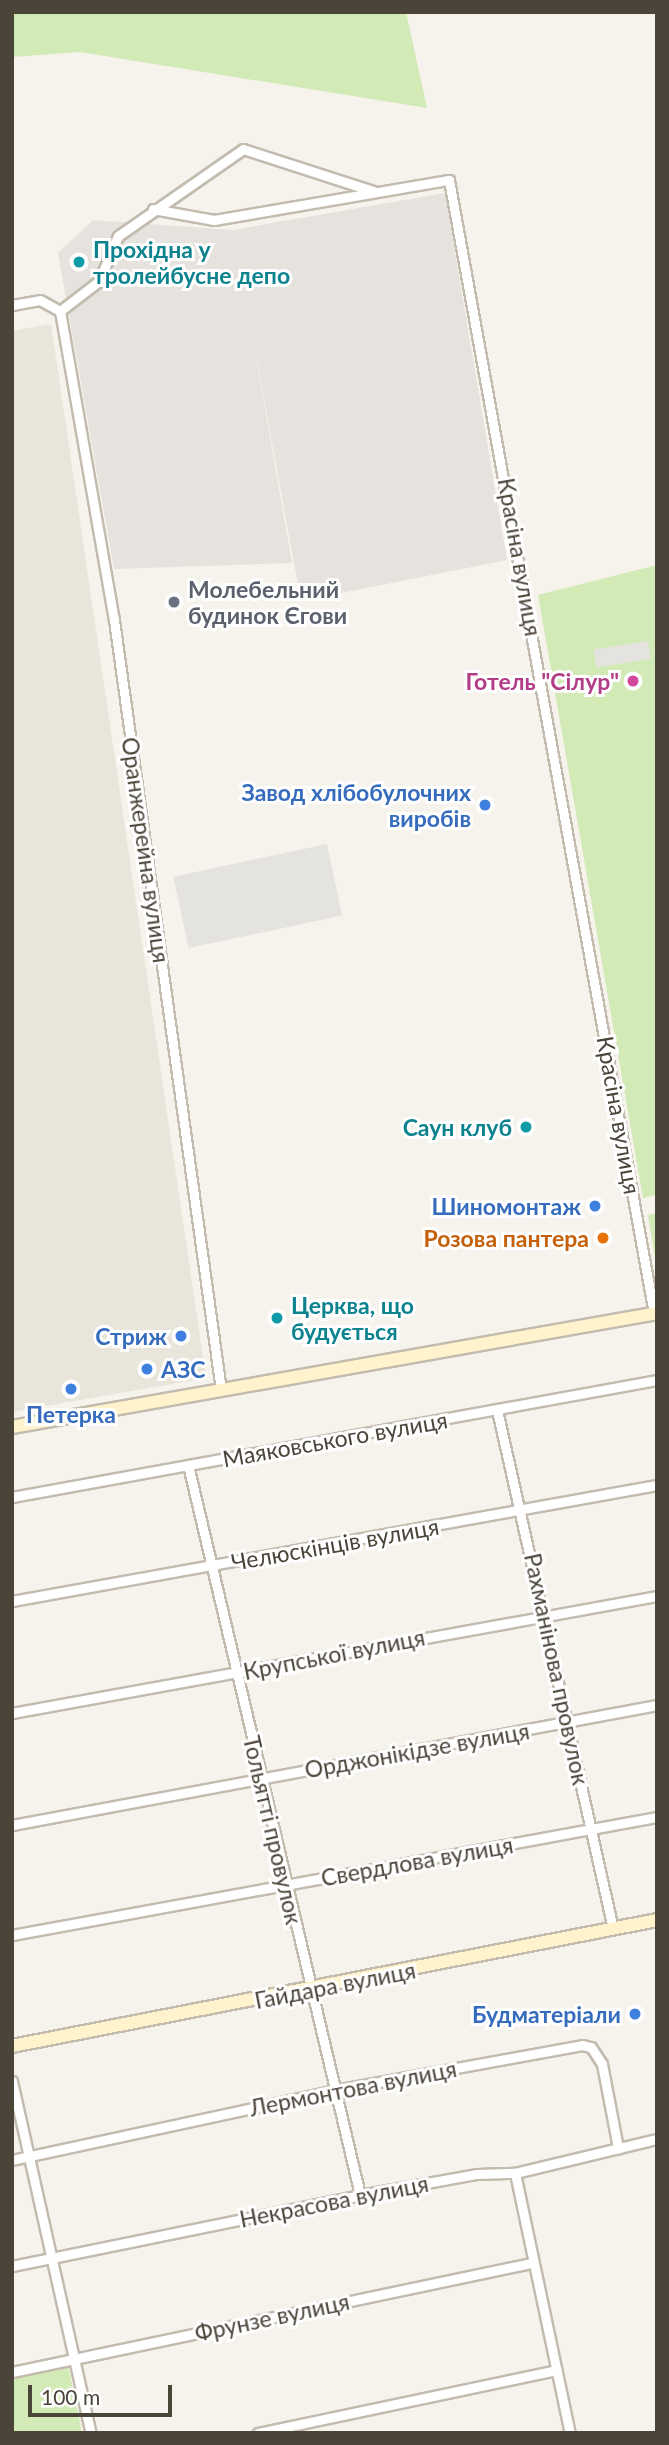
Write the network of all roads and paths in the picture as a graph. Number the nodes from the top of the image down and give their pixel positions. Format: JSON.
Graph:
{"nodes":[{"id":1,"x":376,"y":192,"type":"junction"},
{"id":2,"x":153,"y":209,"type":"junction"},
{"id":3,"x":12,"y":305,"type":"edge"},
{"id":4,"x":60,"y":310,"type":"junction"},
{"id":5,"x":655,"y":1314,"type":"edge"},
{"id":6,"x":657,"y":1380,"type":"edge"},
{"id":7,"x":221,"y":1390,"type":"junction"},
{"id":8,"x":496,"y":1410,"type":"junction"},
{"id":9,"x":12,"y":1427,"type":"edge"},
{"id":10,"x":188,"y":1465,"type":"junction"},
{"id":11,"x":657,"y":1485,"type":"edge"},
{"id":12,"x":12,"y":1497,"type":"edge"},
{"id":13,"x":522,"y":1510,"type":"junction"},
{"id":14,"x":213,"y":1566,"type":"junction"},
{"id":15,"x":657,"y":1596,"type":"edge"},
{"id":16,"x":12,"y":1601,"type":"edge"},
{"id":17,"x":546,"y":1616,"type":"junction"},
{"id":18,"x":237,"y":1672,"type":"junction"},
{"id":19,"x":657,"y":1705,"type":"edge"},
{"id":20,"x":12,"y":1713,"type":"edge"},
{"id":21,"x":569,"y":1722,"type":"junction"},
{"id":22,"x":262,"y":1778,"type":"junction"},
{"id":23,"x":657,"y":1817,"type":"edge"},
{"id":24,"x":12,"y":1825,"type":"edge"},
{"id":25,"x":590,"y":1829,"type":"junction"},
{"id":26,"x":285,"y":1886,"type":"junction"},
{"id":27,"x":657,"y":1920,"type":"edge"},
{"id":28,"x":613,"y":1929,"type":"junction"},
{"id":29,"x":12,"y":1935,"type":"edge"},
{"id":30,"x":310,"y":1991,"type":"junction"},
{"id":31,"x":12,"y":2046,"type":"edge"},
{"id":32,"x":12,"y":2081,"type":"edge"},
{"id":33,"x":335,"y":2090,"type":"junction"},
{"id":34,"x":657,"y":2139,"type":"edge"},
{"id":35,"x":618,"y":2148,"type":"junction"},
{"id":36,"x":27,"y":2157,"type":"junction"},
{"id":37,"x":12,"y":2160,"type":"edge"},
{"id":38,"x":515,"y":2173,"type":"junction"},
{"id":39,"x":360,"y":2194,"type":"junction"},
{"id":40,"x":53,"y":2258,"type":"junction"},
{"id":41,"x":531,"y":2263,"type":"junction"},
{"id":42,"x":12,"y":2266,"type":"edge"},
{"id":43,"x":75,"y":2359,"type":"junction"},
{"id":44,"x":555,"y":2370,"type":"junction"},
{"id":45,"x":12,"y":2372,"type":"edge"},
{"id":46,"x":90,"y":2433,"type":"edge"},
{"id":47,"x":258,"y":2433,"type":"edge"},
{"id":48,"x":570,"y":2433,"type":"edge"}],
"edges":[{"from":1,"to":2,"type":"street","name":"Красіна вулиця"},
{"from":1,"to":2,"type":"street"},
{"from":1,"to":5,"type":"street","name":"Красіна вулиця"},
{"from":2,"to":4,"type":"street"},
{"from":3,"to":4,"type":"street"},
{"from":4,"to":7,"type":"street","name":"Оранжерейна вулиця"},
{"from":5,"to":7,"type":"street"},
{"from":6,"to":8,"type":"street","name":"Маяковського вулиця"},
{"from":7,"to":9,"type":"street"},
{"from":8,"to":10,"type":"street","name":"Маяковського вулиця"},
{"from":8,"to":13,"type":"street","name":"Рахманінова провулок"},
{"from":10,"to":12,"type":"street","name":"Маяковського вулиця"},
{"from":10,"to":14,"type":"street","name":"Тольятті провулок"},
{"from":11,"to":13,"type":"street","name":"Челюскінців вулиця"},
{"from":13,"to":14,"type":"street","name":"Челюскінців вулиця"},
{"from":13,"to":17,"type":"street","name":"Рахманінова провулок"},
{"from":14,"to":16,"type":"street","name":"Челюскінців вулиця"},
{"from":14,"to":18,"type":"street","name":"Тольятті провулок"},
{"from":15,"to":17,"type":"street","name":"Крупської вулиця"},
{"from":17,"to":18,"type":"street","name":"Крупської вулиця"},
{"from":17,"to":21,"type":"street","name":"Рахманінова провулок"},
{"from":18,"to":20,"type":"street","name":"Крупської вулиця"},
{"from":18,"to":22,"type":"street","name":"Тольятті провулок"},
{"from":19,"to":21,"type":"street","name":"Орджонікідзе вулиця"},
{"from":21,"to":22,"type":"street","name":"Орджонікідзе вулиця"},
{"from":21,"to":25,"type":"street","name":"Рахманінова провулок"},
{"from":22,"to":24,"type":"street","name":"Орджонікідзе вулиця"},
{"from":22,"to":26,"type":"street","name":"Тольятті провулок"},
{"from":23,"to":25,"type":"street","name":"Свердлова вулиця"},
{"from":25,"to":26,"type":"street","name":"Свердлова вулиця"},
{"from":25,"to":28,"type":"street","name":"Рахманінова провулок"},
{"from":26,"to":29,"type":"street","name":"Свердлова вулиця"},
{"from":26,"to":30,"type":"street","name":"Тольятті провулок"},
{"from":27,"to":28,"type":"street","name":"Гайдара вулиця"},
{"from":28,"to":30,"type":"street","name":"Гайдара вулиця"},
{"from":30,"to":31,"type":"street","name":"Гайдара вулиця"},
{"from":30,"to":33,"type":"street","name":"Тольятті провулок"},
{"from":32,"to":36,"type":"street"},
{"from":33,"to":35,"type":"street","name":"Лермонтова вулиця"},
{"from":33,"to":36,"type":"street","name":"Лермонтова вулиця"},
{"from":33,"to":39,"type":"street","name":"Тольятті провулок"},
{"from":34,"to":35,"type":"street","name":"Некрасова вулиця"},
{"from":35,"to":38,"type":"street","name":"Некрасова вулиця"},
{"from":36,"to":37,"type":"street","name":"Лермонтова вулиця"},
{"from":36,"to":40,"type":"street"},
{"from":38,"to":39,"type":"street","name":"Некрасова вулиця"},
{"from":38,"to":41,"type":"street"},
{"from":39,"to":40,"type":"street","name":"Некрасова вулиця"},
{"from":40,"to":42,"type":"street","name":"Некрасова вулиця"},
{"from":40,"to":43,"type":"street"},
{"from":41,"to":43,"type":"street","name":"Фрунзе вулиця"},
{"from":41,"to":44,"type":"street"},
{"from":43,"to":45,"type":"street","name":"Фрунзе вулиця"},
{"from":43,"to":46,"type":"street"},
{"from":44,"to":47,"type":"street"},
{"from":44,"to":48,"type":"street"}]}
